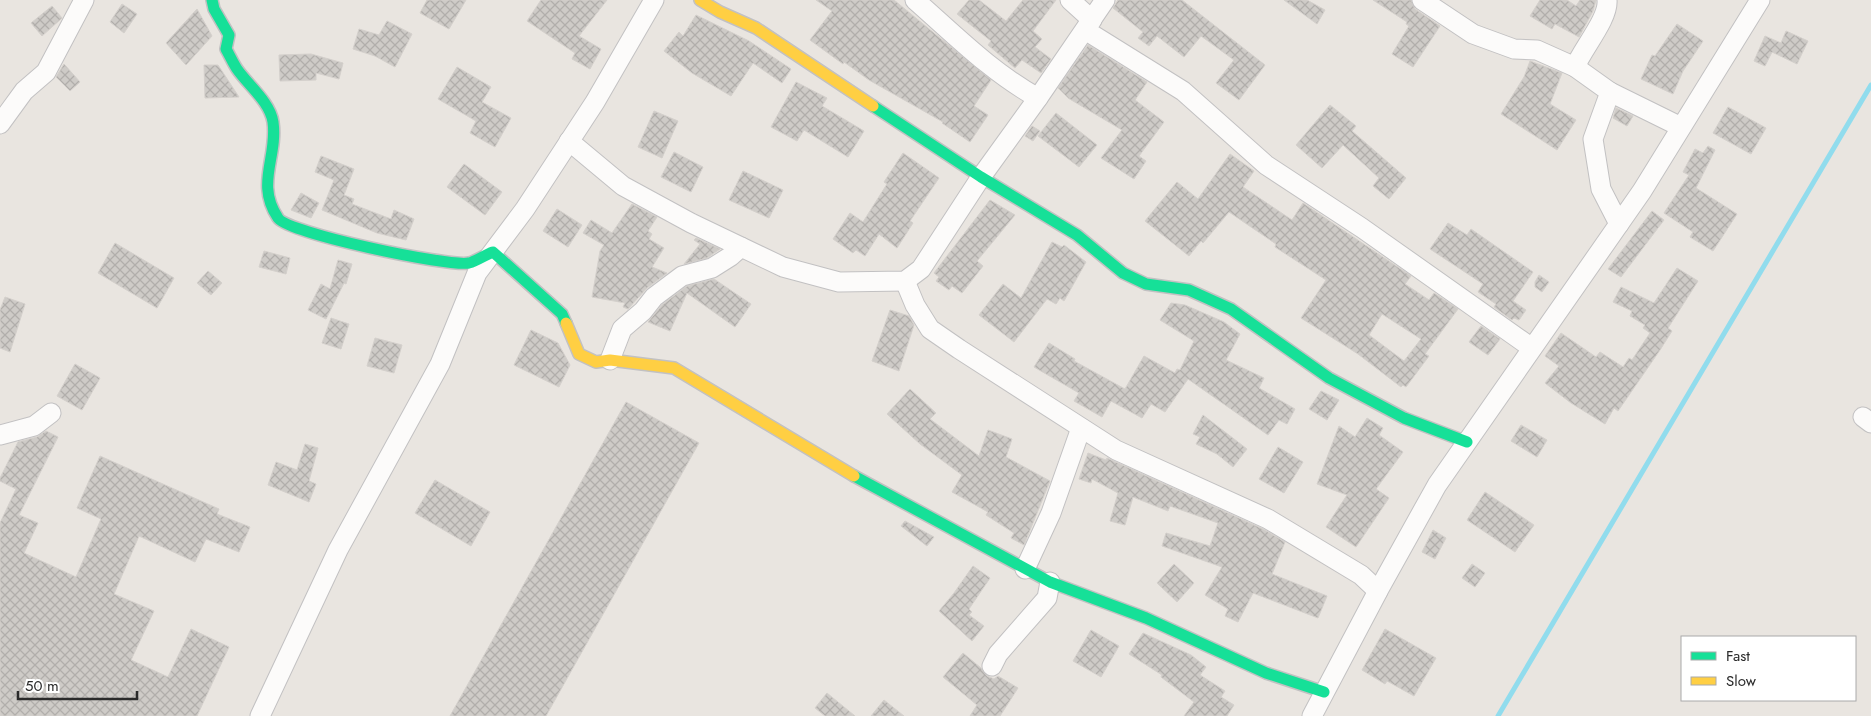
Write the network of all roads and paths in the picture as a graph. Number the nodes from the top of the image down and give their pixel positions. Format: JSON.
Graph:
{"nodes":[{"id":1,"x":84,"y":0,"type":"edge"},
{"id":2,"x":212,"y":0,"type":"edge"},
{"id":3,"x":654,"y":0,"type":"edge"},
{"id":4,"x":700,"y":0,"type":"edge"},
{"id":5,"x":915,"y":0,"type":"edge"},
{"id":6,"x":1070,"y":0,"type":"edge"},
{"id":7,"x":1105,"y":0,"type":"edge"},
{"id":8,"x":1422,"y":0,"type":"edge"},
{"id":9,"x":1607,"y":0,"type":"edge"},
{"id":10,"x":1760,"y":0,"type":"edge"},
{"id":11,"x":1088,"y":25,"type":"junction"},
{"id":12,"x":1575,"y":67,"type":"junction"},
{"id":13,"x":1610,"y":92,"type":"junction"},
{"id":14,"x":1038,"y":98,"type":"junction"},
{"id":15,"x":0,"y":124,"type":"edge"},
{"id":16,"x":1681,"y":127,"type":"junction"},
{"id":17,"x":569,"y":141,"type":"junction"},
{"id":18,"x":980,"y":177,"type":"junction"},
{"id":19,"x":1619,"y":224,"type":"junction"},
{"id":20,"x":741,"y":247,"type":"junction"},
{"id":21,"x":493,"y":252,"type":"junction"},
{"id":22,"x":905,"y":281,"type":"junction"},
{"id":23,"x":1532,"y":348,"type":"junction"},
{"id":24,"x":610,"y":360,"type":"junction"},
{"id":25,"x":51,"y":413,"type":"dead end"},
{"id":26,"x":1081,"y":428,"type":"junction"},
{"id":27,"x":0,"y":435,"type":"edge"},
{"id":28,"x":1467,"y":442,"type":"junction"},
{"id":29,"x":1025,"y":569,"type":"junction"},
{"id":30,"x":1050,"y":582,"type":"junction"},
{"id":31,"x":1378,"y":591,"type":"junction"},
{"id":32,"x":992,"y":666,"type":"dead end"},
{"id":33,"x":1324,"y":692,"type":"junction"},
{"id":34,"x":260,"y":716,"type":"edge"},
{"id":35,"x":1312,"y":716,"type":"edge"}],
"edges":[{"from":1,"to":15,"type":"street"},
{"from":2,"to":21,"type":"street"},
{"from":3,"to":17,"type":"street"},
{"from":4,"to":18,"type":"street"},
{"from":5,"to":14,"type":"street"},
{"from":6,"to":11,"type":"street"},
{"from":7,"to":11,"type":"street"},
{"from":8,"to":12,"type":"street"},
{"from":9,"to":12,"type":"street"},
{"from":10,"to":16,"type":"street"},
{"from":11,"to":14,"type":"street"},
{"from":11,"to":23,"type":"street"},
{"from":12,"to":13,"type":"street"},
{"from":13,"to":16,"type":"street"},
{"from":13,"to":19,"type":"street"},
{"from":14,"to":18,"type":"street"},
{"from":16,"to":19,"type":"street"},
{"from":17,"to":20,"type":"street"},
{"from":17,"to":21,"type":"street"},
{"from":18,"to":22,"type":"street"},
{"from":18,"to":28,"type":"street"},
{"from":19,"to":23,"type":"street"},
{"from":20,"to":22,"type":"street"},
{"from":20,"to":24,"type":"street"},
{"from":21,"to":24,"type":"street"},
{"from":21,"to":34,"type":"street"},
{"from":22,"to":26,"type":"street"},
{"from":23,"to":28,"type":"street"},
{"from":24,"to":29,"type":"street"},
{"from":25,"to":27,"type":"street"},
{"from":26,"to":29,"type":"street"},
{"from":26,"to":31,"type":"street"},
{"from":28,"to":31,"type":"street"},
{"from":29,"to":30,"type":"street"},
{"from":30,"to":32,"type":"street"},
{"from":30,"to":33,"type":"street"},
{"from":31,"to":33,"type":"street"},
{"from":33,"to":35,"type":"street"}]}
